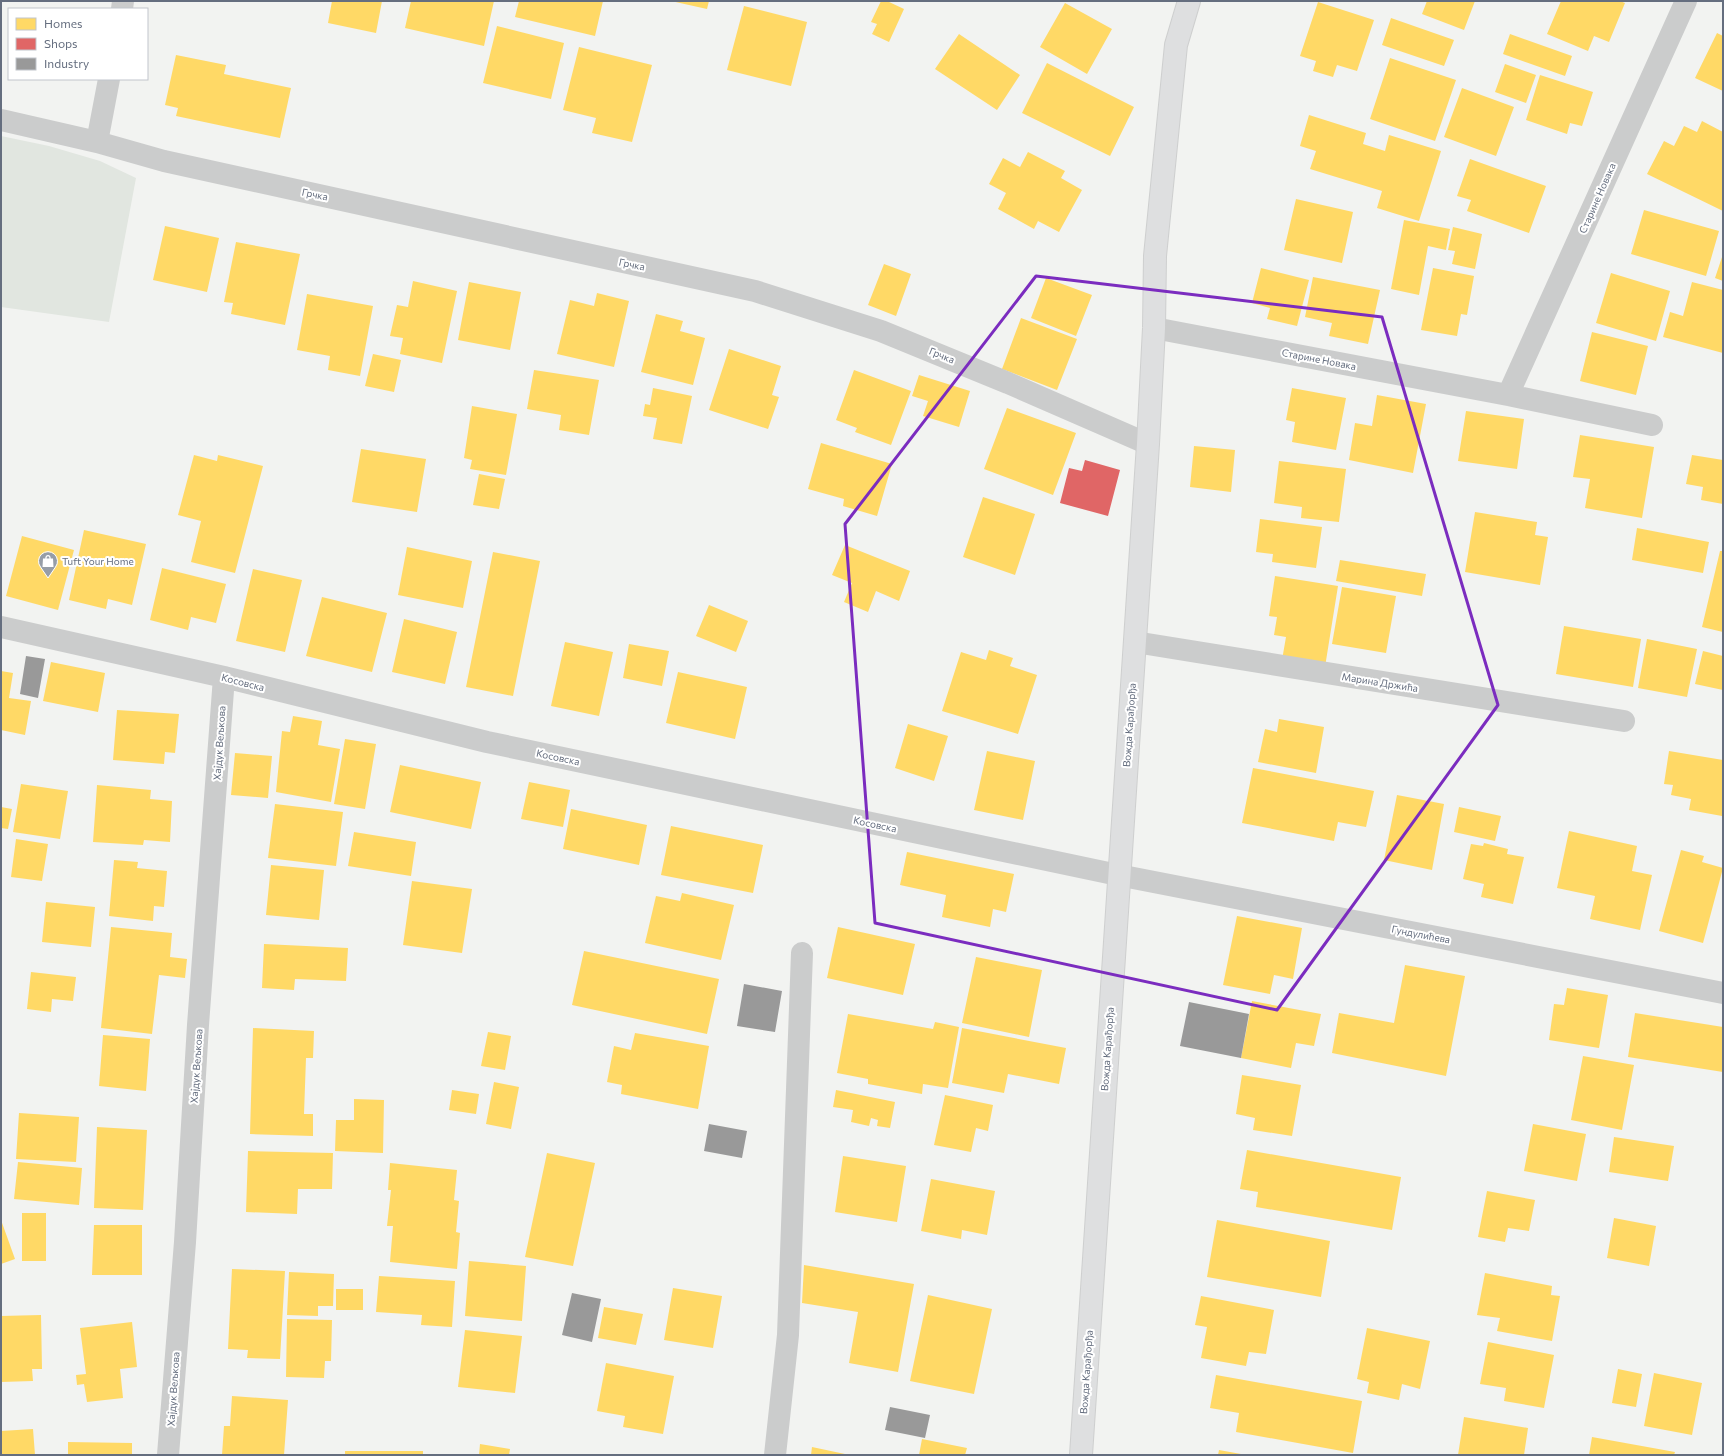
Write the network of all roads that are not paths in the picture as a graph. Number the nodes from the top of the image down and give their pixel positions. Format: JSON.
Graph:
{"nodes":[{"id":1,"x":1189,"y":1,"type":"edge"},
{"id":2,"x":1686,"y":1,"type":"edge"},
{"id":3,"x":109,"y":80,"type":"edge"},
{"id":4,"x":1,"y":120,"type":"edge"},
{"id":5,"x":97,"y":142,"type":"junction"},
{"id":6,"x":1154,"y":328,"type":"junction"},
{"id":7,"x":1508,"y":395,"type":"junction"},
{"id":8,"x":1652,"y":425,"type":"dead end"},
{"id":9,"x":1148,"y":444,"type":"junction"},
{"id":10,"x":1,"y":627,"type":"edge"},
{"id":11,"x":1135,"y":642,"type":"junction"},
{"id":12,"x":224,"y":677,"type":"junction"},
{"id":13,"x":1624,"y":721,"type":"dead end"},
{"id":14,"x":1118,"y":875,"type":"junction"},
{"id":15,"x":802,"y":953,"type":"dead end"},
{"id":16,"x":1723,"y":993,"type":"edge"},
{"id":17,"x":168,"y":1455,"type":"edge"},
{"id":18,"x":774,"y":1455,"type":"edge"},
{"id":19,"x":1081,"y":1455,"type":"edge"}],
"edges":[{"from":1,"to":6,"type":"main road","name":"Вожда Карађорђа"},
{"from":2,"to":7,"type":"street","name":"Старине Новака"},
{"from":3,"to":5,"type":"street"},
{"from":4,"to":5,"type":"street","name":"Грчка"},
{"from":5,"to":9,"type":"street","name":"Грчка"},
{"from":6,"to":7,"type":"street","name":"Старине Новака"},
{"from":6,"to":9,"type":"main road","name":"Вожда Карађорђа"},
{"from":7,"to":8,"type":"street","name":"Старине Новака"},
{"from":9,"to":11,"type":"main road","name":"Вожда Карађорђа"},
{"from":10,"to":12,"type":"street","name":"Косовска"},
{"from":11,"to":13,"type":"street","name":"Марина Држића"},
{"from":11,"to":14,"type":"main road","name":"Вожда Карађорђа"},
{"from":12,"to":14,"type":"street","name":"Косовска"},
{"from":12,"to":17,"type":"street","name":"Хајдук Вељкова"},
{"from":14,"to":16,"type":"street","name":"Гундулићева"},
{"from":14,"to":19,"type":"main road","name":"Вожда Карађорђа"},
{"from":15,"to":18,"type":"street"}]}
